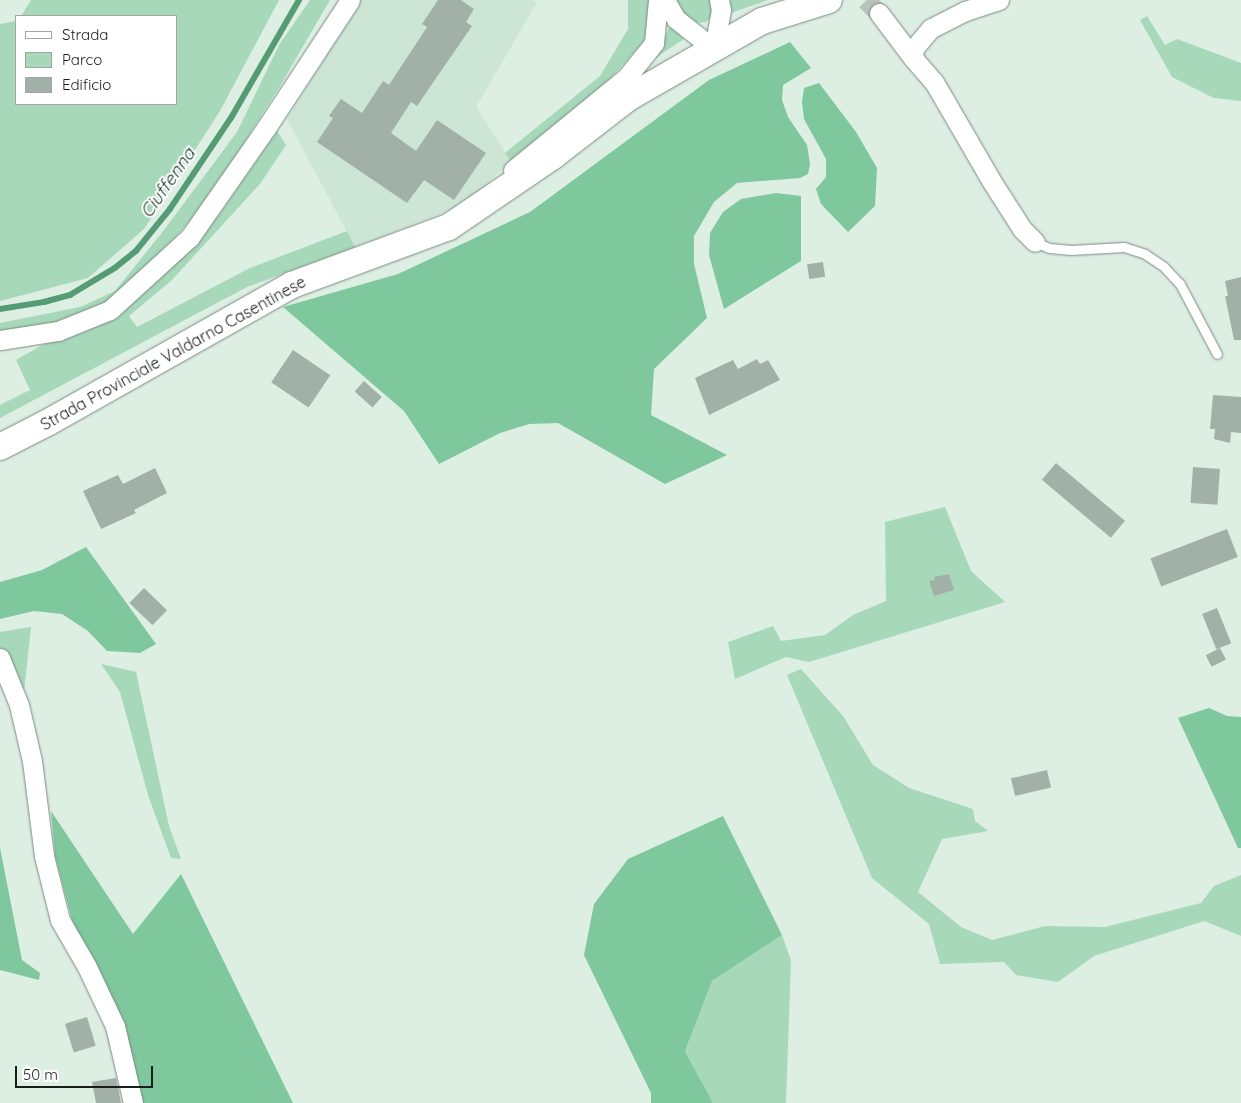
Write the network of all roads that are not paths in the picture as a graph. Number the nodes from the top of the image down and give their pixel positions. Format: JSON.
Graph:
{"nodes":[{"id":1,"x":350,"y":0,"type":"edge"},
{"id":2,"x":658,"y":0,"type":"edge"},
{"id":3,"x":665,"y":0,"type":"edge"},
{"id":4,"x":719,"y":0,"type":"edge"},
{"id":5,"x":829,"y":0,"type":"edge"},
{"id":6,"x":999,"y":0,"type":"edge"},
{"id":7,"x":879,"y":13,"type":"tunnel mouth"},
{"id":8,"x":714,"y":49,"type":"junction"},
{"id":9,"x":913,"y":58,"type":"junction"},
{"id":10,"x":485,"y":203,"type":"junction"},
{"id":11,"x":1035,"y":242,"type":"joint"},
{"id":12,"x":0,"y":340,"type":"edge"},
{"id":13,"x":1217,"y":354,"type":"dead end"},
{"id":14,"x":0,"y":446,"type":"edge"},
{"id":15,"x":0,"y":658,"type":"edge"},
{"id":16,"x":133,"y":1103,"type":"edge"}],
"edges":[{"from":1,"to":12,"type":"street"},
{"from":2,"to":10,"type":"street","name":"Strada Provinciale Valdarno Casentinese"},
{"from":3,"to":8,"type":"street"},
{"from":4,"to":8,"type":"street"},
{"from":5,"to":8,"type":"main road","name":"Strada Provinciale Valdarno Casentinese"},
{"from":6,"to":9,"type":"street"},
{"from":7,"to":9,"type":"street"},
{"from":8,"to":10,"type":"main road","name":"Strada Provinciale Valdarno Casentinese"},
{"from":9,"to":11,"type":"street"},
{"from":10,"to":14,"type":"main road","name":"Strada Provinciale Valdarno Casentinese"},
{"from":11,"to":13,"type":"lane"},
{"from":15,"to":16,"type":"street"}]}
